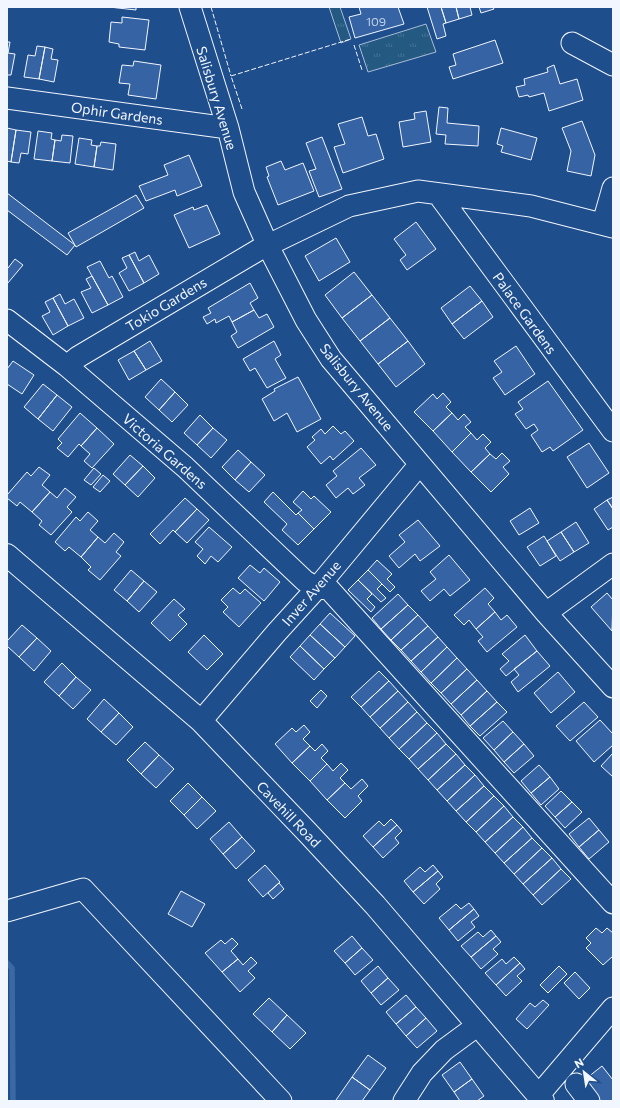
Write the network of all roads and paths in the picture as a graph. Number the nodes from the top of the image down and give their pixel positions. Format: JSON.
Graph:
{"nodes":[{"id":1,"x":190,"y":7,"type":"edge"},
{"id":2,"x":572,"y":42,"type":"dead end"},
{"id":3,"x":613,"y":65,"type":"edge"},
{"id":4,"x":7,"y":98,"type":"edge"},
{"id":5,"x":228,"y":128,"type":"junction"},
{"id":6,"x":613,"y":188,"type":"edge"},
{"id":7,"x":438,"y":194,"type":"junction"},
{"id":8,"x":608,"y":225,"type":"edge"},
{"id":9,"x":268,"y":246,"type":"junction"},
{"id":10,"x":7,"y":320,"type":"edge"},
{"id":11,"x":67,"y":366,"type":"junction"},
{"id":12,"x":613,"y":431,"type":"edge"},
{"id":13,"x":420,"y":464,"type":"junction"},
{"id":14,"x":7,"y":555,"type":"edge"},
{"id":15,"x":613,"y":564,"type":"edge"},
{"id":16,"x":317,"y":588,"type":"junction"},
{"id":17,"x":546,"y":613,"type":"junction"},
{"id":18,"x":613,"y":688,"type":"edge"},
{"id":19,"x":201,"y":721,"type":"junction"},
{"id":20,"x":613,"y":903,"type":"edge"},
{"id":21,"x":7,"y":911,"type":"edge"},
{"id":22,"x":613,"y":1008,"type":"edge"},
{"id":23,"x":478,"y":1024,"type":"junction"},
{"id":24,"x":576,"y":1084,"type":"dead end"},
{"id":25,"x":540,"y":1099,"type":"edge"},
{"id":26,"x":281,"y":1101,"type":"edge"},
{"id":27,"x":404,"y":1101,"type":"edge"},
{"id":28,"x":589,"y":1101,"type":"edge"}],
"edges":[{"from":1,"to":5,"type":"street","name":"Salisbury Avenue"},
{"from":2,"to":3,"type":"street"},
{"from":4,"to":5,"type":"street","name":"Ophir Gardens"},
{"from":5,"to":9,"type":"street","name":"Salisbury Avenue"},
{"from":6,"to":8,"type":"street"},
{"from":7,"to":8,"type":"street","name":"Tokio Gardens"},
{"from":7,"to":9,"type":"street","name":"Tokio Gardens"},
{"from":7,"to":12,"type":"street","name":"Palace Gardens"},
{"from":9,"to":11,"type":"street","name":"Tokio Gardens"},
{"from":9,"to":13,"type":"street","name":"Salisbury Avenue"},
{"from":10,"to":11,"type":"street","name":"Victoria Gardens"},
{"from":11,"to":16,"type":"street","name":"Victoria Gardens"},
{"from":13,"to":16,"type":"street","name":"Inver Avenue"},
{"from":13,"to":17,"type":"street","name":"Salisbury Avenue"},
{"from":14,"to":19,"type":"main road","name":"Cavehill Road"},
{"from":15,"to":17,"type":"street"},
{"from":16,"to":19,"type":"street","name":"Inver Avenue"},
{"from":16,"to":20,"type":"street","name":"Victoria Gardens"},
{"from":17,"to":18,"type":"street","name":"Salisbury Avenue"},
{"from":19,"to":23,"type":"main road","name":"Cavehill Road"},
{"from":21,"to":26,"type":"street"},
{"from":22,"to":25,"type":"street"},
{"from":23,"to":25,"type":"main road","name":"Cavehill Road"},
{"from":23,"to":27,"type":"street"},
{"from":24,"to":28,"type":"street"}]}
